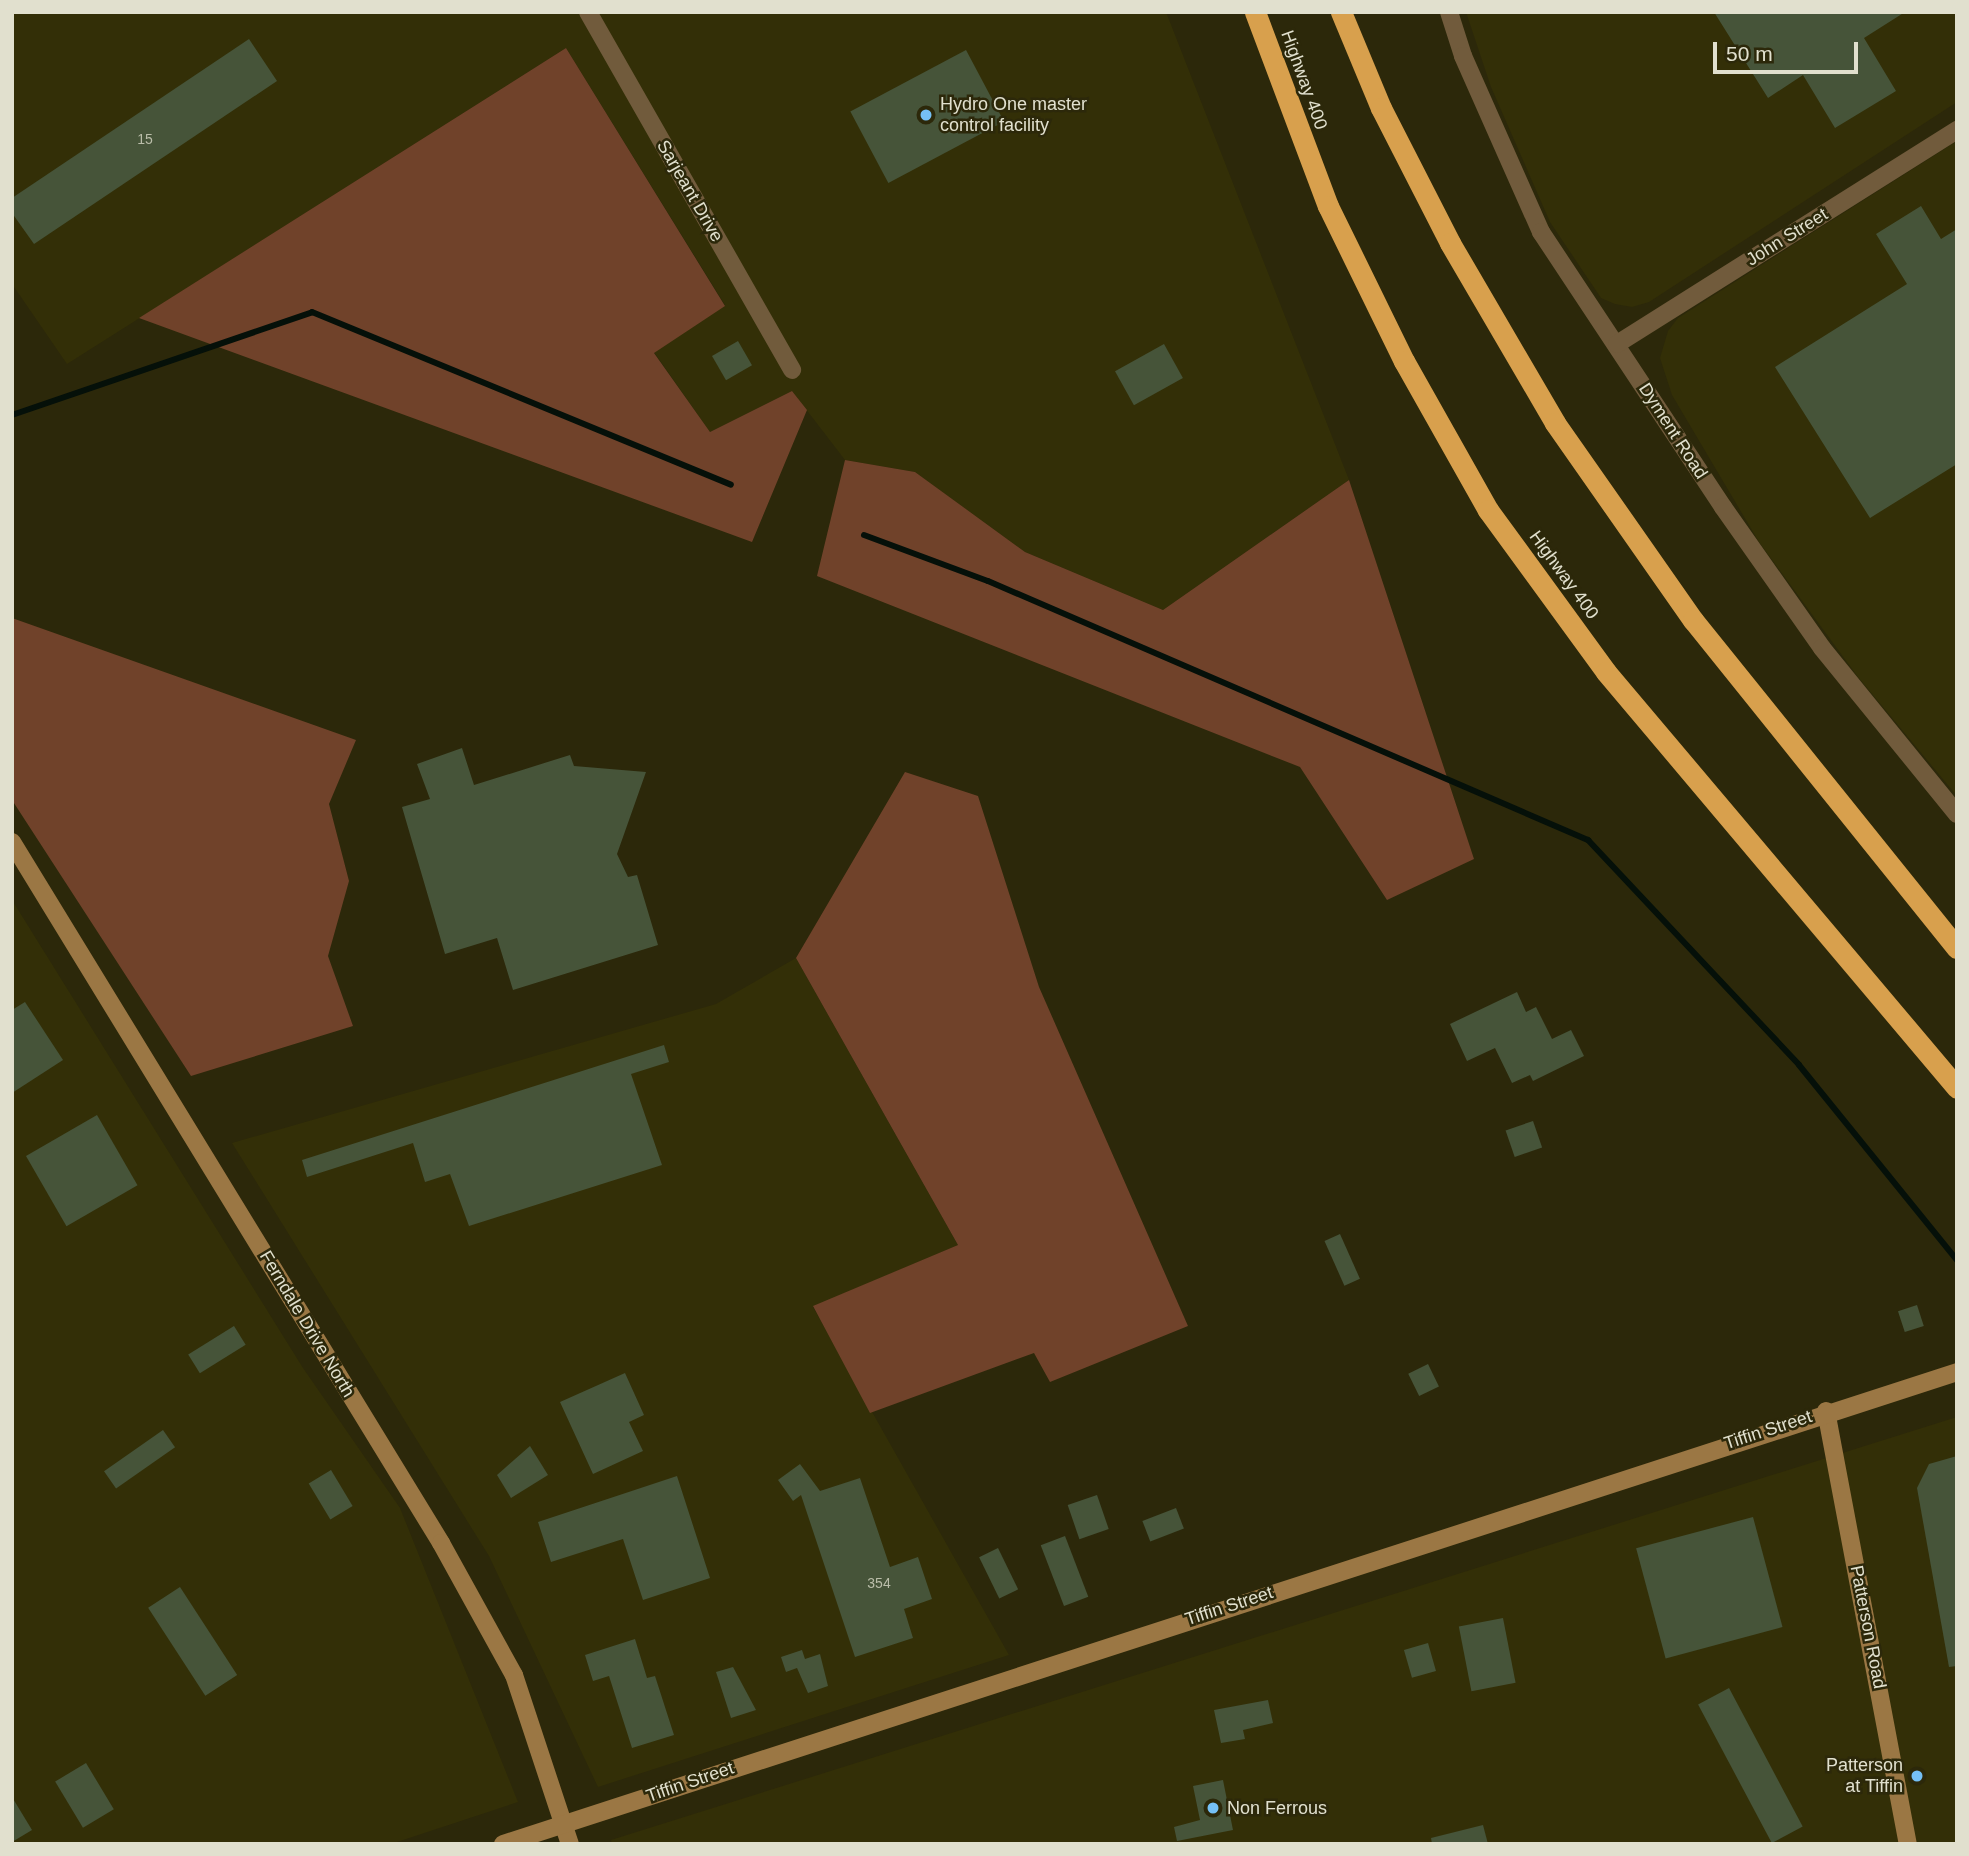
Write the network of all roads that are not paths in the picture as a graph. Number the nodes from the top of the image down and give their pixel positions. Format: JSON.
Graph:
{"nodes":[{"id":1,"x":588,"y":12,"type":"edge"},
{"id":2,"x":1255,"y":12,"type":"edge"},
{"id":3,"x":1341,"y":12,"type":"edge"},
{"id":4,"x":1449,"y":12,"type":"edge"},
{"id":5,"x":1957,"y":130,"type":"edge"},
{"id":6,"x":1617,"y":344,"type":"junction"},
{"id":7,"x":792,"y":370,"type":"dead end"},
{"id":8,"x":1957,"y":814,"type":"edge"},
{"id":9,"x":12,"y":842,"type":"edge"},
{"id":10,"x":1957,"y":948,"type":"edge"},
{"id":11,"x":1957,"y":1088,"type":"edge"},
{"id":12,"x":1957,"y":1372,"type":"edge"},
{"id":13,"x":1826,"y":1411,"type":"junction"},
{"id":14,"x":565,"y":1825,"type":"junction"},
{"id":15,"x":503,"y":1844,"type":"edge"},
{"id":16,"x":570,"y":1844,"type":"edge"},
{"id":17,"x":1908,"y":1844,"type":"edge"}],
"edges":[{"from":1,"to":7,"type":"street","name":"Sarjeant Drive"},
{"from":2,"to":11,"type":"highway","name":"Highway 400"},
{"from":3,"to":10,"type":"highway"},
{"from":4,"to":6,"type":"street","name":"Dyment Road"},
{"from":5,"to":6,"type":"street","name":"John Street"},
{"from":6,"to":8,"type":"street","name":"Dyment Road"},
{"from":9,"to":14,"type":"street","name":"Ferndale Drive North"},
{"from":12,"to":13,"type":"street","name":"Tiffin Street"},
{"from":13,"to":14,"type":"street","name":"Tiffin Street"},
{"from":13,"to":17,"type":"street","name":"Patterson Road"},
{"from":14,"to":15,"type":"street","name":"Tiffin Street"},
{"from":14,"to":16,"type":"street","name":"Ferndale Drive North"}]}
